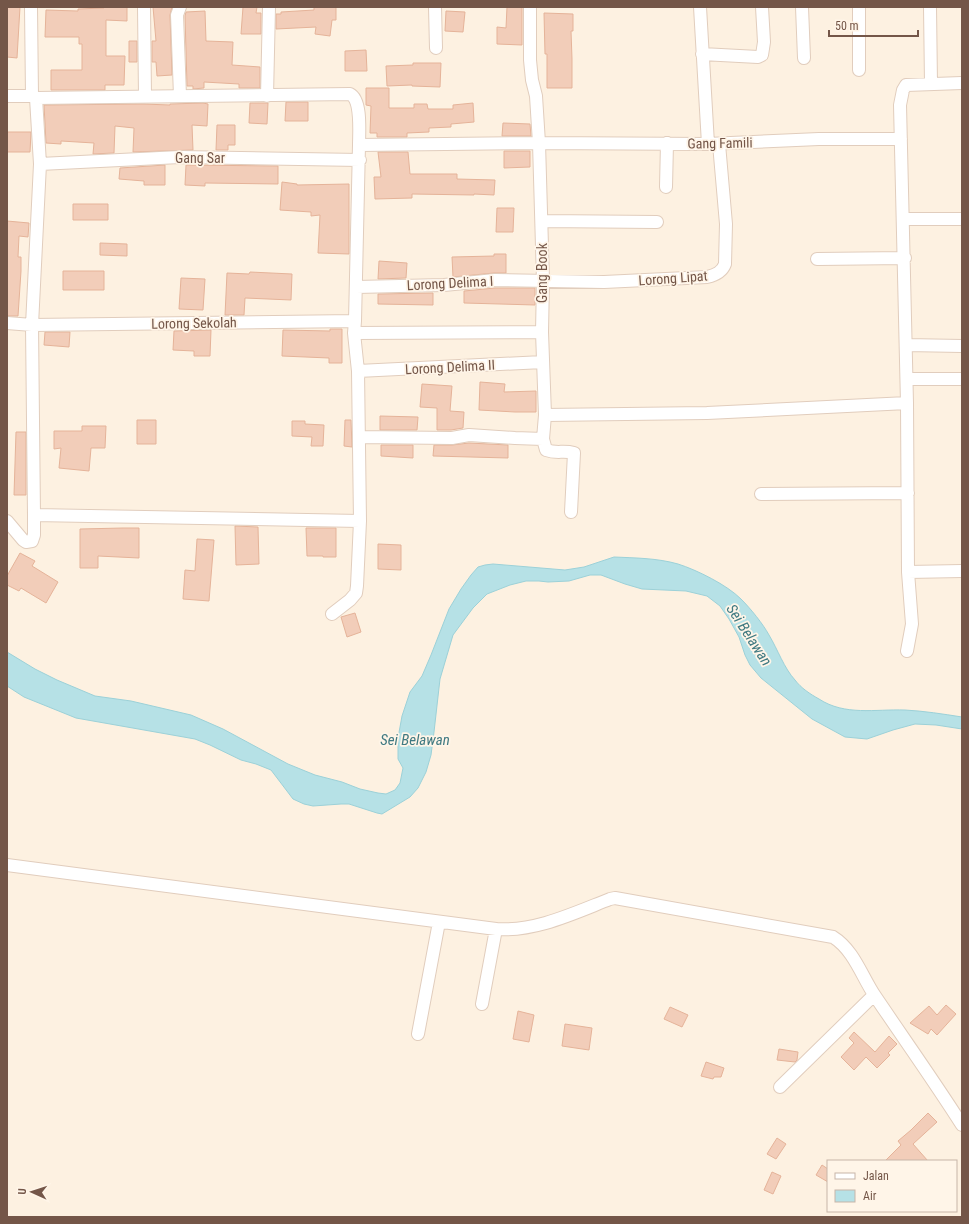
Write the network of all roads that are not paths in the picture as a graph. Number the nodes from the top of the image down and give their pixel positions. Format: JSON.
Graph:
{"nodes":[{"id":1,"x":31,"y":7,"type":"edge"},
{"id":2,"x":144,"y":7,"type":"edge"},
{"id":3,"x":180,"y":7,"type":"edge"},
{"id":4,"x":269,"y":7,"type":"edge"},
{"id":5,"x":435,"y":7,"type":"edge"},
{"id":6,"x":530,"y":7,"type":"edge"},
{"id":7,"x":700,"y":7,"type":"edge"},
{"id":8,"x":762,"y":7,"type":"edge"},
{"id":9,"x":802,"y":7,"type":"edge"},
{"id":10,"x":859,"y":7,"type":"edge"},
{"id":11,"x":930,"y":7,"type":"edge"},
{"id":12,"x":436,"y":48,"type":"dead end"},
{"id":13,"x":702,"y":54,"type":"junction"},
{"id":14,"x":804,"y":58,"type":"dead end"},
{"id":15,"x":859,"y":70,"type":"dead end"},
{"id":16,"x":962,"y":83,"type":"edge"},
{"id":17,"x":931,"y":84,"type":"junction"},
{"id":18,"x":7,"y":96,"type":"edge"},
{"id":19,"x":180,"y":96,"type":"junction"},
{"id":20,"x":267,"y":96,"type":"junction"},
{"id":21,"x":34,"y":97,"type":"junction"},
{"id":22,"x":145,"y":97,"type":"junction"},
{"id":23,"x":901,"y":139,"type":"junction"},
{"id":24,"x":539,"y":143,"type":"junction"},
{"id":25,"x":666,"y":143,"type":"junction"},
{"id":26,"x":713,"y":144,"type":"junction"},
{"id":27,"x":359,"y":145,"type":"junction"},
{"id":28,"x":360,"y":160,"type":"junction"},
{"id":29,"x":40,"y":164,"type":"junction"},
{"id":30,"x":666,"y":187,"type":"dead end"},
{"id":31,"x":962,"y":218,"type":"edge"},
{"id":32,"x":904,"y":219,"type":"junction"},
{"id":33,"x":542,"y":221,"type":"junction"},
{"id":34,"x":657,"y":222,"type":"dead end"},
{"id":35,"x":904,"y":258,"type":"junction"},
{"id":36,"x":817,"y":259,"type":"dead end"},
{"id":37,"x":543,"y":281,"type":"junction"},
{"id":38,"x":356,"y":287,"type":"junction"},
{"id":39,"x":7,"y":323,"type":"edge"},
{"id":40,"x":32,"y":325,"type":"junction"},
{"id":41,"x":355,"y":327,"type":"junction"},
{"id":42,"x":542,"y":332,"type":"junction"},
{"id":43,"x":906,"y":345,"type":"junction"},
{"id":44,"x":962,"y":346,"type":"edge"},
{"id":45,"x":543,"y":362,"type":"junction"},
{"id":46,"x":358,"y":371,"type":"junction"},
{"id":47,"x":907,"y":379,"type":"junction"},
{"id":48,"x":962,"y":379,"type":"edge"},
{"id":49,"x":907,"y":404,"type":"junction"},
{"id":50,"x":545,"y":415,"type":"junction"},
{"id":51,"x":359,"y":437,"type":"junction"},
{"id":52,"x":543,"y":439,"type":"junction"},
{"id":53,"x":908,"y":493,"type":"junction"},
{"id":54,"x":761,"y":494,"type":"dead end"},
{"id":55,"x":571,"y":512,"type":"dead end"},
{"id":56,"x":34,"y":515,"type":"junction"},
{"id":57,"x":7,"y":521,"type":"edge"},
{"id":58,"x":360,"y":521,"type":"junction"},
{"id":59,"x":962,"y":571,"type":"edge"},
{"id":60,"x":908,"y":572,"type":"junction"},
{"id":61,"x":332,"y":614,"type":"dead end"},
{"id":62,"x":907,"y":651,"type":"dead end"},
{"id":63,"x":7,"y":865,"type":"edge"},
{"id":64,"x":439,"y":922,"type":"junction"},
{"id":65,"x":496,"y":929,"type":"junction"},
{"id":66,"x":874,"y":995,"type":"junction"},
{"id":67,"x":482,"y":1004,"type":"dead end"},
{"id":68,"x":418,"y":1034,"type":"dead end"},
{"id":69,"x":780,"y":1087,"type":"dead end"},
{"id":70,"x":962,"y":1125,"type":"edge"}],
"edges":[{"from":1,"to":21,"type":"street"},
{"from":2,"to":22,"type":"street"},
{"from":3,"to":19,"type":"street"},
{"from":4,"to":20,"type":"street"},
{"from":5,"to":12,"type":"street"},
{"from":6,"to":24,"type":"street","name":"Gang Book"},
{"from":7,"to":13,"type":"street"},
{"from":8,"to":13,"type":"street"},
{"from":9,"to":14,"type":"street"},
{"from":10,"to":15,"type":"street"},
{"from":11,"to":17,"type":"street"},
{"from":13,"to":26,"type":"street"},
{"from":16,"to":17,"type":"street"},
{"from":17,"to":23,"type":"street"},
{"from":18,"to":21,"type":"street"},
{"from":19,"to":20,"type":"street"},
{"from":19,"to":22,"type":"street"},
{"from":20,"to":27,"type":"street"},
{"from":21,"to":22,"type":"street"},
{"from":21,"to":29,"type":"street"},
{"from":23,"to":26,"type":"street","name":"Gang Famili"},
{"from":23,"to":32,"type":"street"},
{"from":24,"to":25,"type":"street","name":"Gang Famili"},
{"from":24,"to":27,"type":"street","name":"Gang Famili"},
{"from":24,"to":33,"type":"street","name":"Gang Book"},
{"from":25,"to":26,"type":"street","name":"Gang Famili"},
{"from":25,"to":30,"type":"street"},
{"from":26,"to":37,"type":"street","name":"Lorong Lipat"},
{"from":27,"to":28,"type":"street"},
{"from":28,"to":29,"type":"street","name":"Gang Sar"},
{"from":28,"to":38,"type":"street"},
{"from":29,"to":40,"type":"street"},
{"from":31,"to":32,"type":"street"},
{"from":32,"to":35,"type":"street"},
{"from":33,"to":34,"type":"street"},
{"from":33,"to":37,"type":"street","name":"Gang Book"},
{"from":35,"to":36,"type":"street"},
{"from":35,"to":43,"type":"street"},
{"from":37,"to":38,"type":"street","name":"Lorong Delima I"},
{"from":37,"to":42,"type":"street","name":"Gang Book"},
{"from":38,"to":41,"type":"street"},
{"from":39,"to":40,"type":"street","name":"Lorong Sekolah"},
{"from":40,"to":41,"type":"street","name":"Lorong Sekolah"},
{"from":40,"to":56,"type":"street"},
{"from":41,"to":42,"type":"street","name":"Lorong Sekolah"},
{"from":41,"to":46,"type":"street"},
{"from":42,"to":45,"type":"street","name":"Gang Book"},
{"from":43,"to":44,"type":"street"},
{"from":43,"to":47,"type":"street"},
{"from":45,"to":46,"type":"street","name":"Lorong Delima II"},
{"from":45,"to":50,"type":"street","name":"Gang Book"},
{"from":46,"to":51,"type":"street"},
{"from":47,"to":48,"type":"street"},
{"from":47,"to":49,"type":"street"},
{"from":49,"to":50,"type":"street"},
{"from":49,"to":53,"type":"street"},
{"from":50,"to":52,"type":"street","name":"Gang Book"},
{"from":51,"to":52,"type":"street"},
{"from":51,"to":58,"type":"street"},
{"from":52,"to":55,"type":"street"},
{"from":53,"to":54,"type":"street"},
{"from":53,"to":60,"type":"street"},
{"from":56,"to":57,"type":"street"},
{"from":56,"to":58,"type":"street"},
{"from":58,"to":61,"type":"street"},
{"from":59,"to":60,"type":"street"},
{"from":60,"to":62,"type":"street"},
{"from":63,"to":64,"type":"street"},
{"from":64,"to":65,"type":"street"},
{"from":64,"to":68,"type":"street"},
{"from":65,"to":66,"type":"street"},
{"from":65,"to":67,"type":"street"},
{"from":66,"to":69,"type":"street"},
{"from":66,"to":70,"type":"street"}]}
